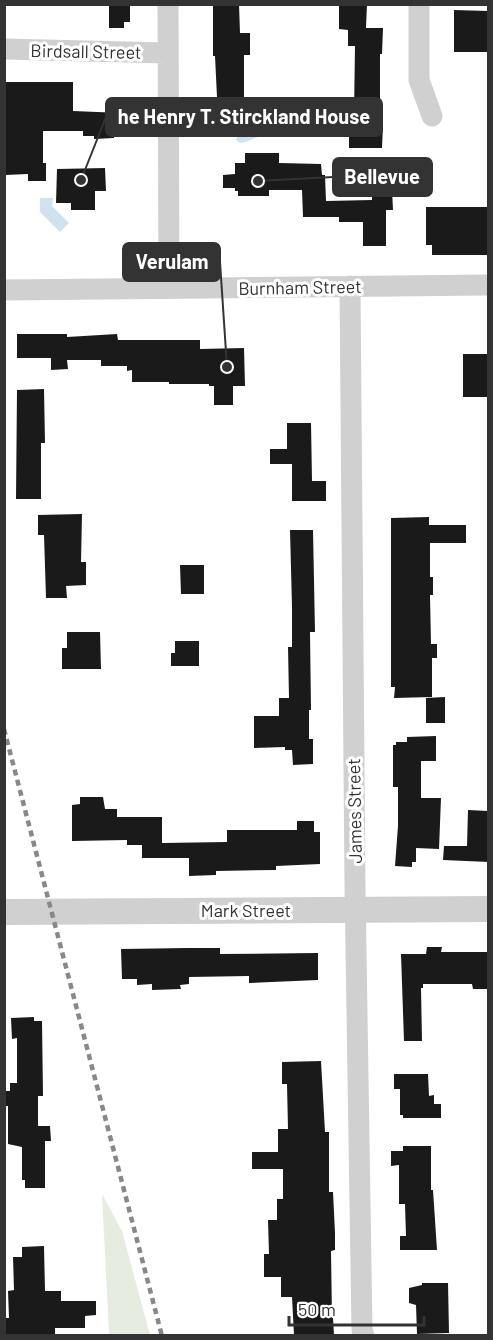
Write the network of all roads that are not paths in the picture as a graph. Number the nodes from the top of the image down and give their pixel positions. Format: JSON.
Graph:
{"nodes":[{"id":1,"x":168,"y":4,"type":"edge"},
{"id":2,"x":419,"y":4,"type":"edge"},
{"id":3,"x":4,"y":49,"type":"edge"},
{"id":4,"x":167,"y":52,"type":"junction"},
{"id":5,"x":432,"y":116,"type":"dead end"},
{"id":6,"x":489,"y":285,"type":"edge"},
{"id":7,"x":350,"y":286,"type":"junction"},
{"id":8,"x":169,"y":288,"type":"junction"},
{"id":9,"x":4,"y":290,"type":"edge"},
{"id":10,"x":355,"y":909,"type":"junction"},
{"id":11,"x":489,"y":909,"type":"edge"},
{"id":12,"x":4,"y":912,"type":"edge"},
{"id":13,"x":364,"y":1335,"type":"edge"}],
"edges":[{"from":1,"to":4,"type":"street"},
{"from":2,"to":5,"type":"street"},
{"from":3,"to":4,"type":"street","name":"Birdsall Street"},
{"from":4,"to":8,"type":"street"},
{"from":6,"to":7,"type":"street","name":"Burnham Street"},
{"from":7,"to":8,"type":"street","name":"Burnham Street"},
{"from":7,"to":10,"type":"street","name":"James Street"},
{"from":8,"to":9,"type":"street","name":"Burnham Street"},
{"from":10,"to":11,"type":"street","name":"Mark Street"},
{"from":10,"to":12,"type":"street","name":"Mark Street"},
{"from":10,"to":13,"type":"street","name":"James Street"}]}
